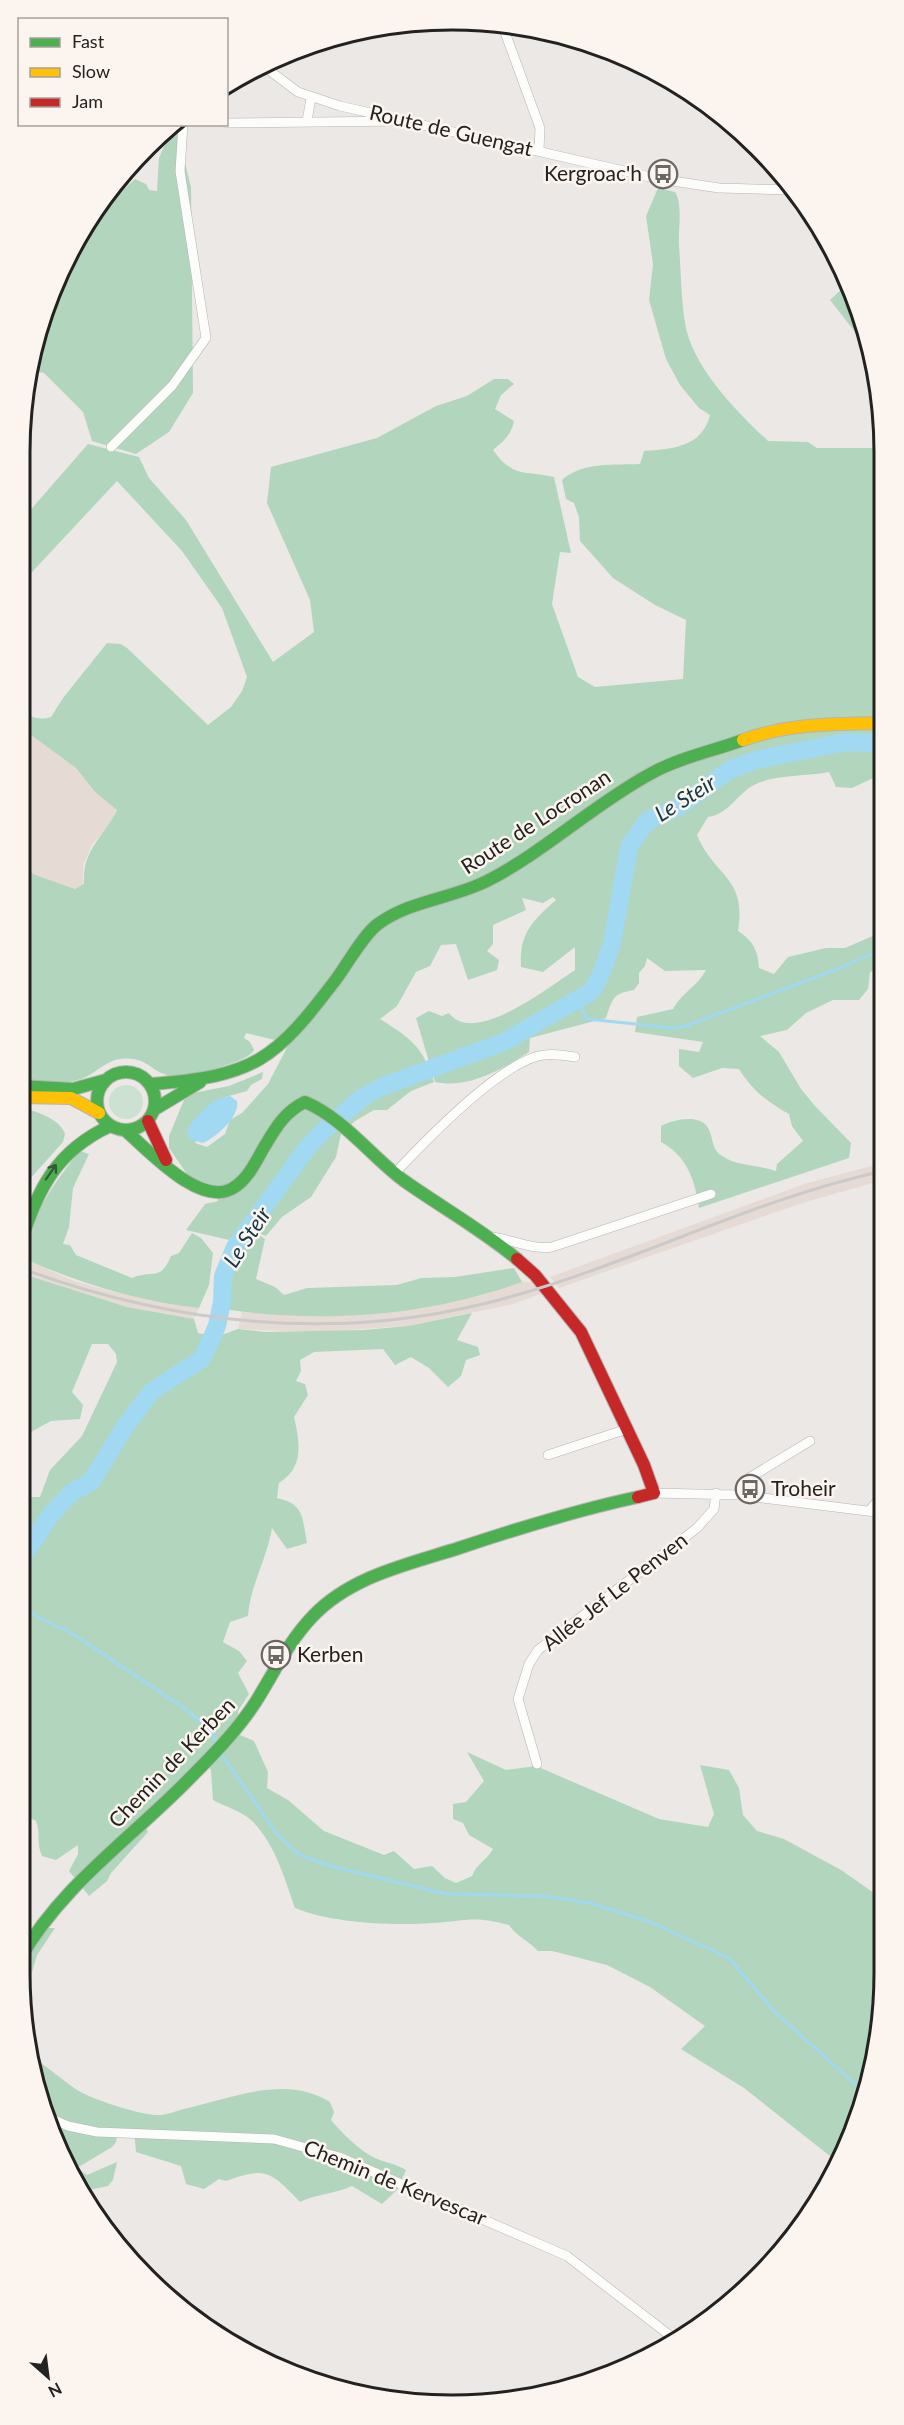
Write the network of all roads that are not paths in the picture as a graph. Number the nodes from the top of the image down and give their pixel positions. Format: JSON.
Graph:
{"nodes":[{"id":1,"x":506,"y":34,"type":"edge"},
{"id":2,"x":270,"y":72,"type":"edge"},
{"id":3,"x":311,"y":98,"type":"junction"},
{"id":4,"x":408,"y":120,"type":"junction"},
{"id":5,"x":307,"y":121,"type":"junction"},
{"id":6,"x":228,"y":123,"type":"edge"},
{"id":7,"x":183,"y":127,"type":"edge"},
{"id":8,"x":539,"y":150,"type":"junction"},
{"id":9,"x":782,"y":189,"type":"edge"},
{"id":10,"x":111,"y":447,"type":"dead end"},
{"id":11,"x":874,"y":723,"type":"edge"},
{"id":12,"x":575,"y":1057,"type":"dead end"},
{"id":13,"x":106,"y":1080,"type":"junction"},
{"id":14,"x":203,"y":1080,"type":"junction"},
{"id":15,"x":151,"y":1084,"type":"junction"},
{"id":16,"x":30,"y":1087,"type":"edge"},
{"id":17,"x":30,"y":1097,"type":"edge"},
{"id":18,"x":154,"y":1109,"type":"junction"},
{"id":19,"x":99,"y":1113,"type":"junction"},
{"id":20,"x":148,"y":1121,"type":"junction"},
{"id":21,"x":110,"y":1126,"type":"junction"},
{"id":22,"x":126,"y":1131,"type":"junction"},
{"id":23,"x":170,"y":1166,"type":"junction"},
{"id":24,"x":395,"y":1173,"type":"junction"},
{"id":25,"x":711,"y":1194,"type":"dead end"},
{"id":26,"x":30,"y":1214,"type":"edge"},
{"id":27,"x":491,"y":1237,"type":"junction"},
{"id":28,"x":627,"y":1429,"type":"junction"},
{"id":29,"x":810,"y":1441,"type":"dead end"},
{"id":30,"x":548,"y":1455,"type":"dead end"},
{"id":31,"x":654,"y":1493,"type":"junction"},
{"id":32,"x":716,"y":1494,"type":"junction"},
{"id":33,"x":739,"y":1495,"type":"junction"},
{"id":34,"x":874,"y":1505,"type":"edge"},
{"id":35,"x":869,"y":1511,"type":"junction"},
{"id":36,"x":874,"y":1512,"type":"edge"},
{"id":37,"x":537,"y":1764,"type":"dead end"},
{"id":38,"x":30,"y":1941,"type":"edge"},
{"id":39,"x":57,"y":2121,"type":"edge"},
{"id":40,"x":669,"y":2335,"type":"edge"}],
"edges":[{"from":1,"to":8,"type":"street"},
{"from":2,"to":3,"type":"street","name":"Route de Guengat"},
{"from":3,"to":4,"type":"street","name":"Route de Guengat"},
{"from":3,"to":5,"type":"street"},
{"from":4,"to":5,"type":"street"},
{"from":4,"to":8,"type":"street","name":"Route de Guengat"},
{"from":5,"to":6,"type":"street"},
{"from":7,"to":10,"type":"street"},
{"from":8,"to":9,"type":"street","name":"Route de Guengat"},
{"from":11,"to":14,"type":"main road","name":"Route de Locronan"},
{"from":12,"to":24,"type":"street"},
{"from":13,"to":15,"type":"main road"},
{"from":13,"to":16,"type":"main road"},
{"from":13,"to":19,"type":"main road"},
{"from":14,"to":15,"type":"main road","name":"Route de Locronan"},
{"from":14,"to":18,"type":"main road","name":"Route de Locronan"},
{"from":15,"to":18,"type":"main road"},
{"from":17,"to":19,"type":"main road"},
{"from":18,"to":20,"type":"main road"},
{"from":19,"to":21,"type":"main road"},
{"from":20,"to":22,"type":"main road"},
{"from":20,"to":23,"type":"main road"},
{"from":21,"to":22,"type":"main road"},
{"from":26,"to":21,"type":"main road","one_way":true},
{"from":22,"to":23,"type":"main road"},
{"from":23,"to":24,"type":"main road"},
{"from":24,"to":27,"type":"main road"},
{"from":25,"to":27,"type":"street"},
{"from":27,"to":28,"type":"main road"},
{"from":28,"to":30,"type":"street"},
{"from":28,"to":31,"type":"main road"},
{"from":29,"to":33,"type":"street"},
{"from":31,"to":32,"type":"street"},
{"from":31,"to":38,"type":"main road","name":"Chemin de Kerben"},
{"from":32,"to":33,"type":"street"},
{"from":32,"to":37,"type":"street","name":"Allée Jef Le Penven"},
{"from":33,"to":35,"type":"street"},
{"from":34,"to":35,"type":"street"},
{"from":35,"to":36,"type":"street"},
{"from":39,"to":40,"type":"street","name":"Chemin de Kervescar"}]}
